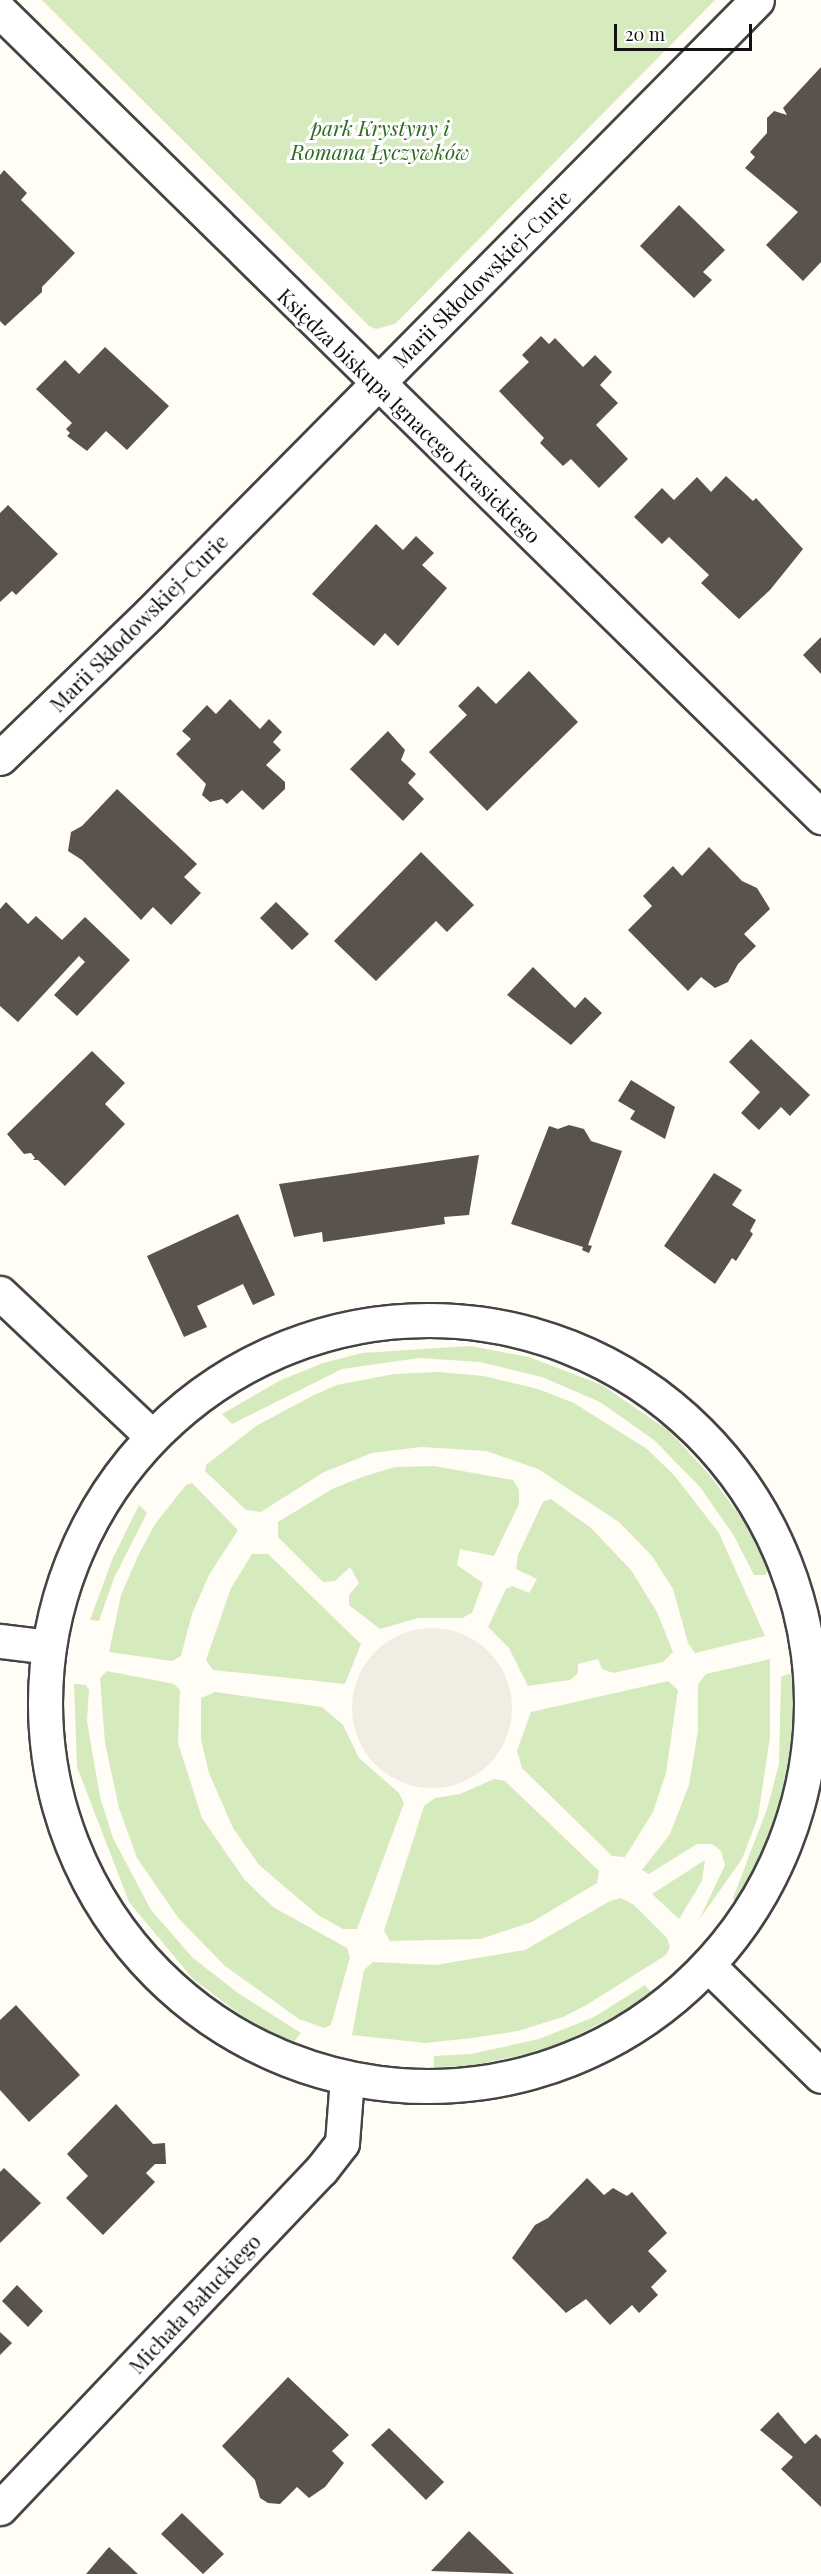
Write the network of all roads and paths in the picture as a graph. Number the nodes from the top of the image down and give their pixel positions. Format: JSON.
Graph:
{"nodes":[{"id":1,"x":757,"y":0,"type":"edge"},
{"id":2,"x":0,"y":11,"type":"edge"},
{"id":3,"x":376,"y":383,"type":"junction"},
{"id":4,"x":0,"y":758,"type":"edge"},
{"id":5,"x":821,"y":818,"type":"edge"},
{"id":6,"x":0,"y":1293,"type":"edge"},
{"id":7,"x":152,"y":1436,"type":"junction"},
{"id":8,"x":814,"y":1637,"type":"edge"},
{"id":9,"x":0,"y":1641,"type":"edge"},
{"id":10,"x":49,"y":1647,"type":"junction"},
{"id":11,"x":708,"y":1965,"type":"junction"},
{"id":12,"x":821,"y":2076,"type":"edge"},
{"id":13,"x":347,"y":2078,"type":"junction"},
{"id":14,"x":0,"y":2508,"type":"edge"}],
"edges":[{"from":1,"to":3,"type":"street","name":"Marii Skłodowskiej-Curie"},
{"from":2,"to":3,"type":"street","name":"Księdza biskupa Ignacego Krasickiego"},
{"from":3,"to":4,"type":"street","name":"Marii Skłodowskiej-Curie"},
{"from":3,"to":5,"type":"street","name":"Księdza biskupa Ignacego Krasickiego"},
{"from":6,"to":7,"type":"street"},
{"from":7,"to":8,"type":"street"},
{"from":7,"to":10,"type":"street"},
{"from":8,"to":11,"type":"street"},
{"from":9,"to":10,"type":"street"},
{"from":10,"to":13,"type":"street"},
{"from":11,"to":12,"type":"street"},
{"from":11,"to":13,"type":"street"},
{"from":13,"to":14,"type":"street","name":"Michała Bałuckiego"}]}
